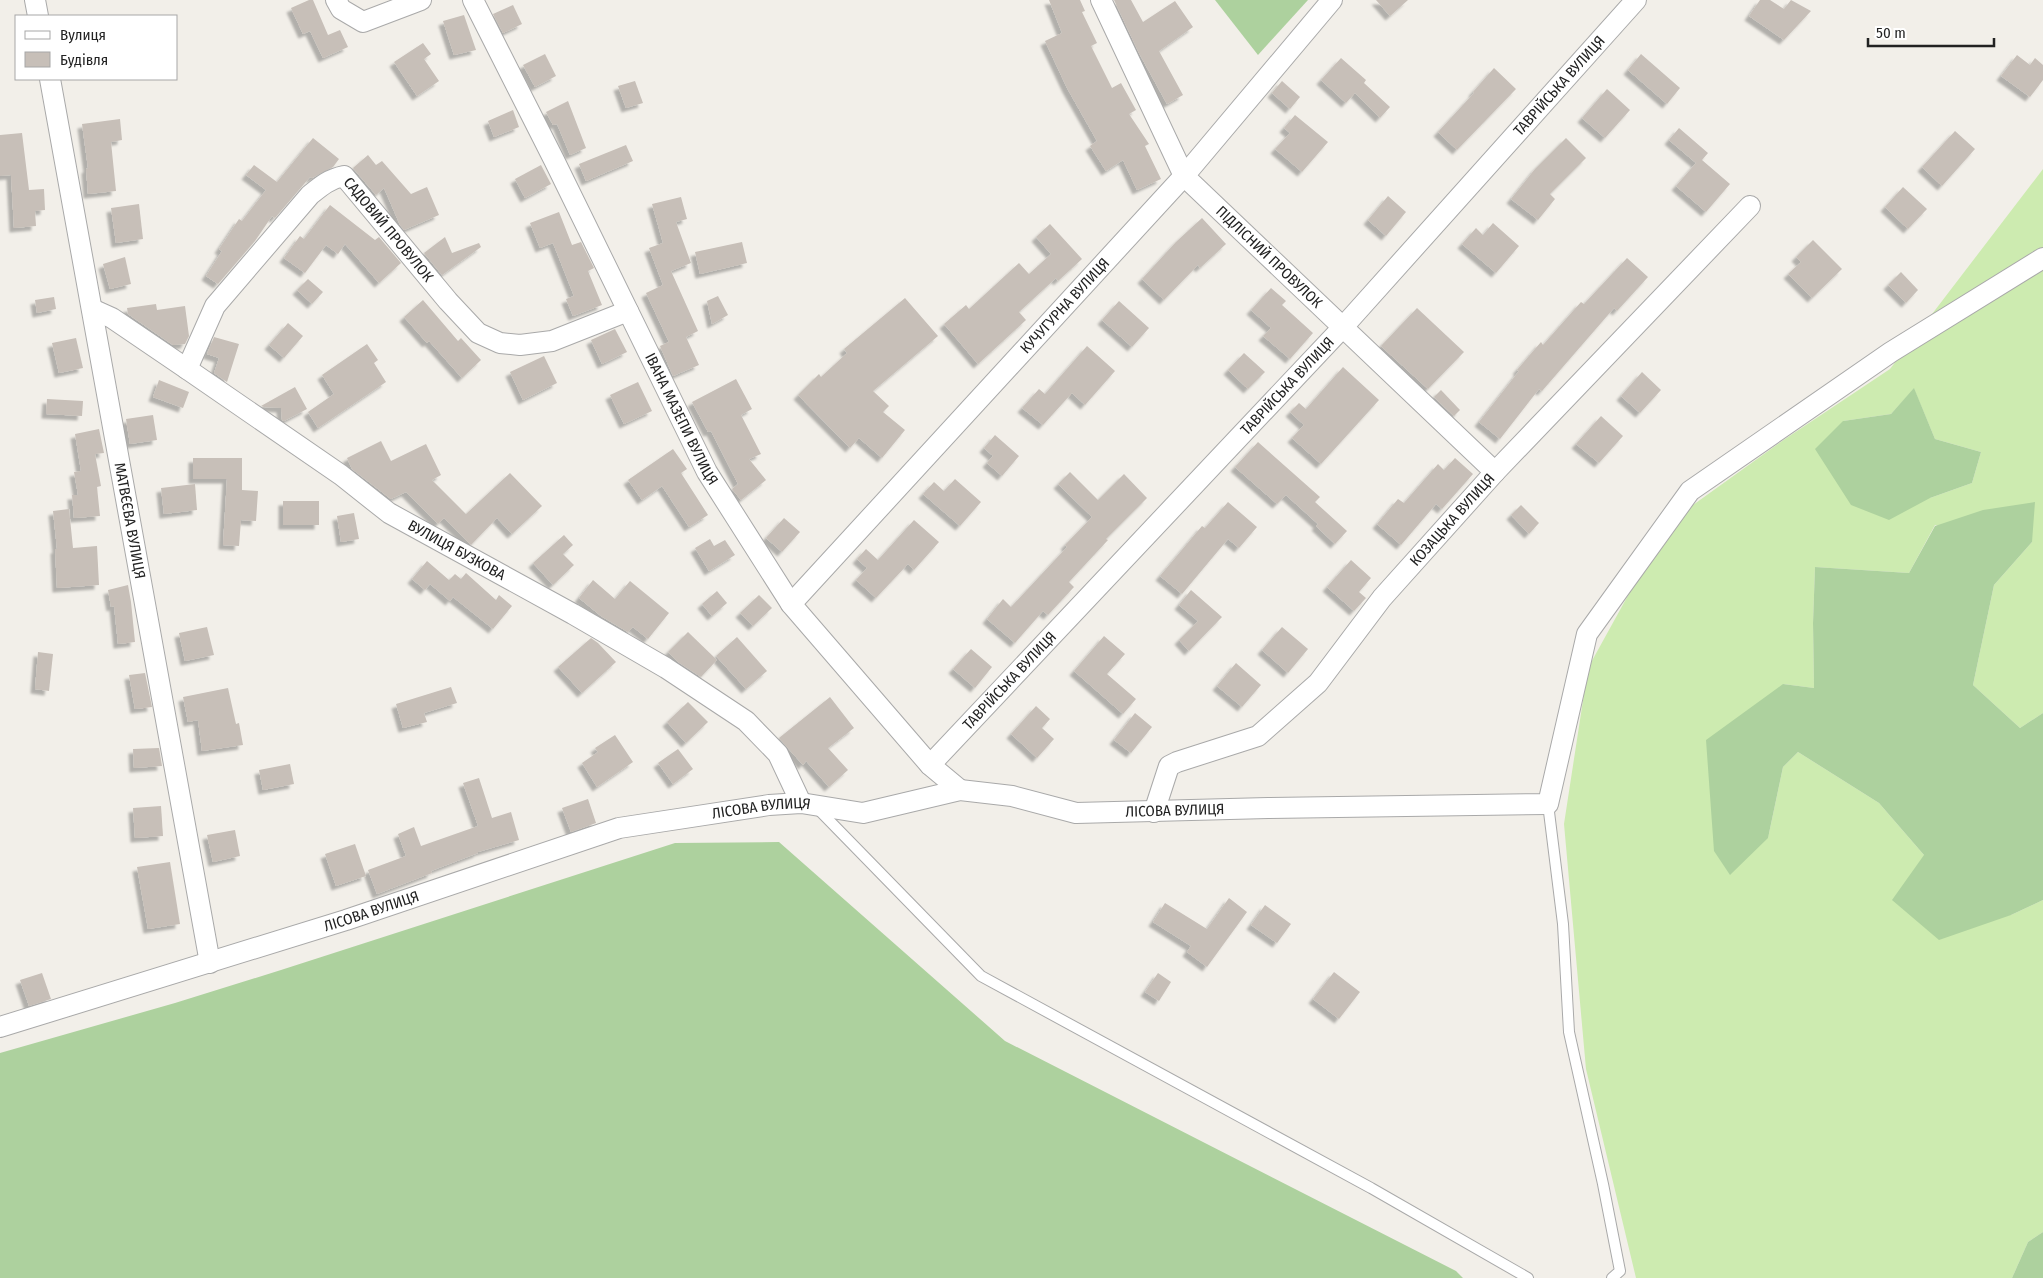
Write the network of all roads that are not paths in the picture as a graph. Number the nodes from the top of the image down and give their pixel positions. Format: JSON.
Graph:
{"nodes":[{"id":1,"x":35,"y":0,"type":"edge"},
{"id":2,"x":336,"y":0,"type":"edge"},
{"id":3,"x":421,"y":0,"type":"edge"},
{"id":4,"x":473,"y":0,"type":"edge"},
{"id":5,"x":1101,"y":0,"type":"edge"},
{"id":6,"x":1332,"y":0,"type":"edge"},
{"id":7,"x":1636,"y":0,"type":"edge"},
{"id":8,"x":38,"y":15,"type":"edge"},
{"id":9,"x":50,"y":80,"type":"edge"},
{"id":10,"x":1184,"y":176,"type":"junction"},
{"id":11,"x":1750,"y":206,"type":"dead end"},
{"id":12,"x":2043,"y":258,"type":"edge"},
{"id":13,"x":92,"y":309,"type":"junction"},
{"id":14,"x":628,"y":310,"type":"junction"},
{"id":15,"x":1343,"y":327,"type":"junction"},
{"id":16,"x":187,"y":369,"type":"junction"},
{"id":17,"x":1496,"y":472,"type":"junction"},
{"id":18,"x":792,"y":604,"type":"junction"},
{"id":19,"x":930,"y":765,"type":"junction"},
{"id":20,"x":960,"y":790,"type":"junction"},
{"id":21,"x":808,"y":804,"type":"junction"},
{"id":22,"x":1548,"y":804,"type":"junction"},
{"id":23,"x":1154,"y":812,"type":"junction"},
{"id":24,"x":210,"y":963,"type":"junction"},
{"id":25,"x":0,"y":1027,"type":"edge"},
{"id":26,"x":1528,"y":1278,"type":"edge"},
{"id":27,"x":1612,"y":1278,"type":"edge"}],
"edges":[{"from":1,"to":8,"type":"street"},
{"from":2,"to":3,"type":"street"},
{"from":4,"to":14,"type":"street","name":"ІВАНА МАЗЕПИ ВУЛИЦЯ"},
{"from":5,"to":10,"type":"street","name":"ПІДЛІСНИЙ ПРОВУЛОК"},
{"from":6,"to":10,"type":"street","name":"КУЧУГУРНА ВУЛИЦЯ"},
{"from":7,"to":15,"type":"street","name":"ТАВРІЙСЬКА ВУЛИЦЯ"},
{"from":9,"to":13,"type":"street","name":"МАТВЄЄВА ВУЛИЦЯ"},
{"from":10,"to":15,"type":"street","name":"ПІДЛІСНИЙ ПРОВУЛОК"},
{"from":10,"to":18,"type":"street","name":"КУЧУГУРНА ВУЛИЦЯ"},
{"from":11,"to":17,"type":"street","name":"КОЗАЦЬКА ВУЛИЦЯ"},
{"from":12,"to":22,"type":"street"},
{"from":13,"to":16,"type":"street","name":"ВУЛИЦЯ БУЗКОВА"},
{"from":13,"to":24,"type":"street","name":"МАТВЄЄВА ВУЛИЦЯ"},
{"from":14,"to":16,"type":"street","name":"САДОВИЙ ПРОВУЛОК"},
{"from":14,"to":18,"type":"street","name":"ІВАНА МАЗЕПИ ВУЛИЦЯ"},
{"from":15,"to":17,"type":"street","name":"ПІДЛІСНИЙ ПРОВУЛОК"},
{"from":15,"to":19,"type":"street","name":"ТАВРІЙСЬКА ВУЛИЦЯ"},
{"from":16,"to":21,"type":"street","name":"ВУЛИЦЯ БУЗКОВА"},
{"from":17,"to":23,"type":"street","name":"КОЗАЦЬКА ВУЛИЦЯ"},
{"from":18,"to":19,"type":"street","name":"ІВАНА МАЗЕПИ ВУЛИЦЯ"},
{"from":19,"to":20,"type":"street","name":"ІВАНА МАЗЕПИ ВУЛИЦЯ"},
{"from":20,"to":21,"type":"street","name":"ЛІСОВА ВУЛИЦЯ"},
{"from":20,"to":23,"type":"street","name":"ЛІСОВА ВУЛИЦЯ"},
{"from":21,"to":24,"type":"street","name":"ЛІСОВА ВУЛИЦЯ"},
{"from":21,"to":26,"type":"lane"},
{"from":22,"to":23,"type":"street","name":"ЛІСОВА ВУЛИЦЯ"},
{"from":22,"to":27,"type":"lane"},
{"from":24,"to":25,"type":"street","name":"ЛІСОВА ВУЛИЦЯ"}]}
